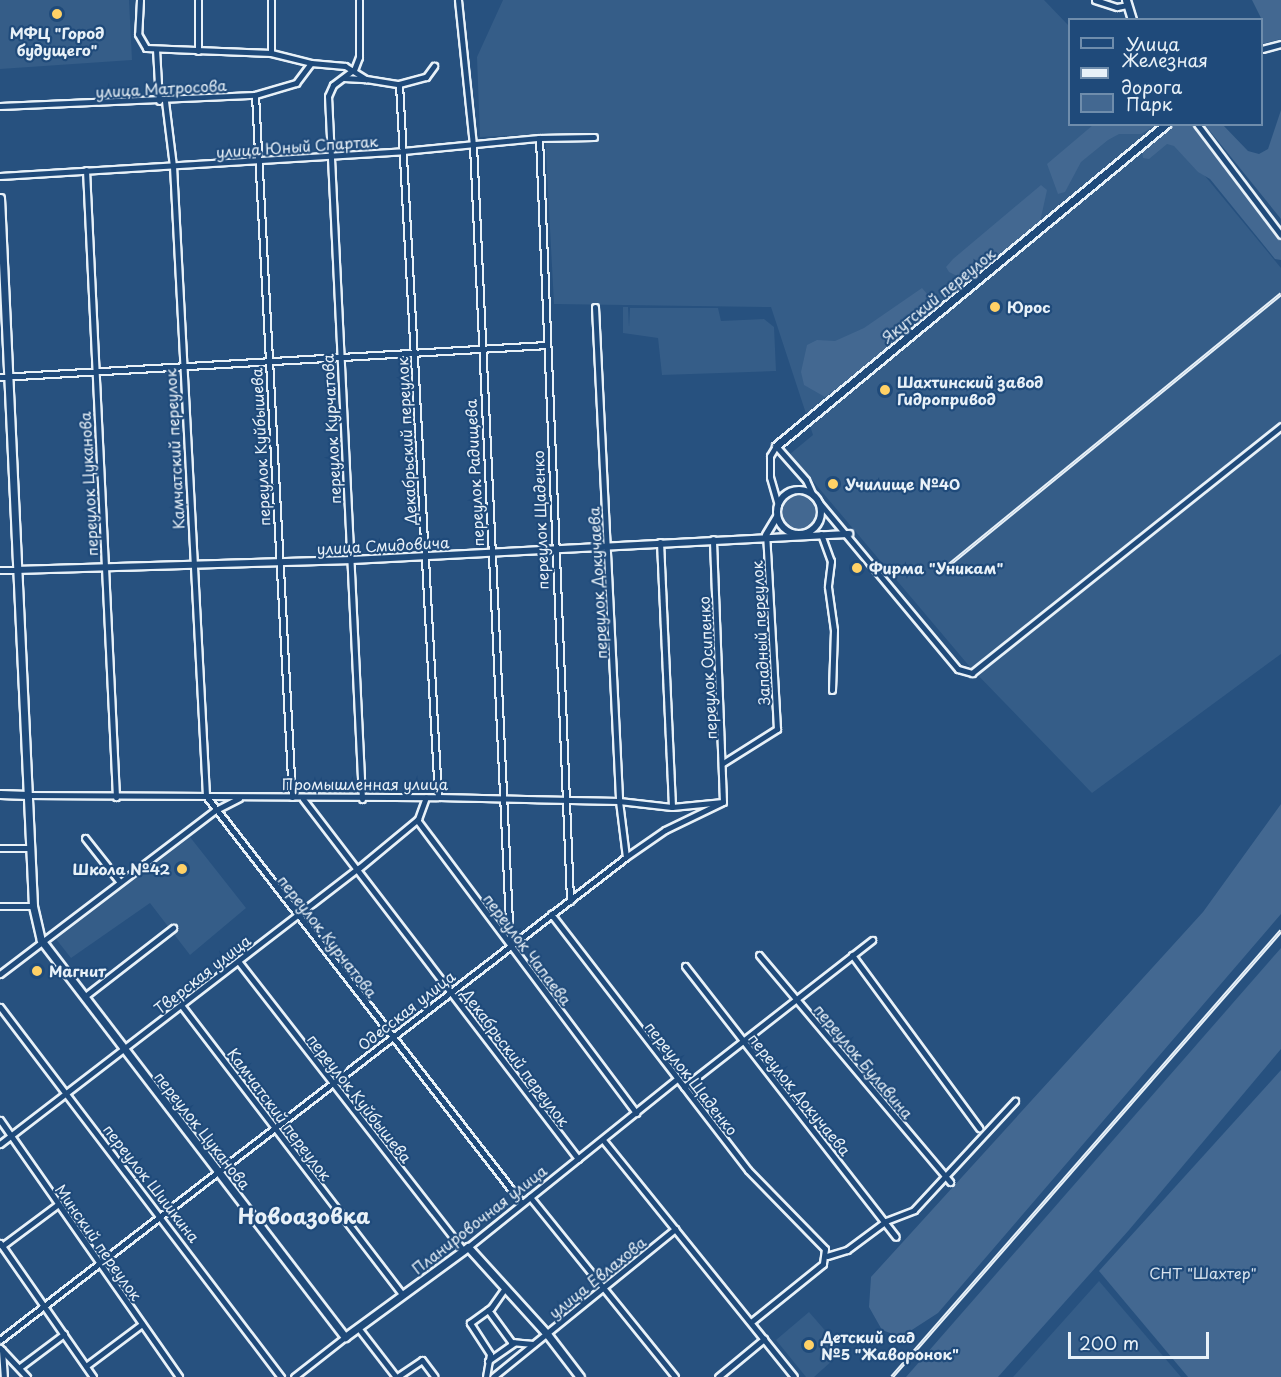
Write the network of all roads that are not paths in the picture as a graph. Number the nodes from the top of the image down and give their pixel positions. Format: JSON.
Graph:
{"nodes":[{"id":1,"x":140,"y":0,"type":"edge"},
{"id":2,"x":198,"y":0,"type":"edge"},
{"id":3,"x":271,"y":0,"type":"edge"},
{"id":4,"x":359,"y":0,"type":"edge"},
{"id":5,"x":458,"y":0,"type":"edge"},
{"id":6,"x":1095,"y":0,"type":"edge"},
{"id":7,"x":1126,"y":2,"type":"edge"},
{"id":8,"x":1131,"y":18,"type":"edge"},
{"id":9,"x":1281,"y":44,"type":"edge"},
{"id":10,"x":1263,"y":49,"type":"edge"},
{"id":11,"x":156,"y":50,"type":"junction"},
{"id":12,"x":198,"y":51,"type":"junction"},
{"id":13,"x":271,"y":53,"type":"junction"},
{"id":14,"x":311,"y":63,"type":"junction"},
{"id":15,"x":434,"y":66,"type":"dead end"},
{"id":16,"x":353,"y":70,"type":"junction"},
{"id":17,"x":344,"y":78,"type":"junction"},
{"id":18,"x":366,"y":79,"type":"junction"},
{"id":19,"x":399,"y":84,"type":"junction"},
{"id":20,"x":255,"y":95,"type":"junction"},
{"id":21,"x":162,"y":101,"type":"junction"},
{"id":22,"x":0,"y":106,"type":"edge"},
{"id":23,"x":1164,"y":126,"type":"edge"},
{"id":24,"x":1199,"y":126,"type":"edge"},
{"id":25,"x":594,"y":137,"type":"dead end"},
{"id":26,"x":538,"y":138,"type":"junction"},
{"id":27,"x":473,"y":145,"type":"junction"},
{"id":28,"x":404,"y":151,"type":"junction"},
{"id":29,"x":332,"y":156,"type":"junction"},
{"id":30,"x":258,"y":161,"type":"junction"},
{"id":31,"x":173,"y":166,"type":"junction"},
{"id":32,"x":86,"y":170,"type":"junction"},
{"id":33,"x":0,"y":176,"type":"edge"},
{"id":34,"x":0,"y":198,"type":"edge"},
{"id":35,"x":1281,"y":235,"type":"edge"},
{"id":36,"x":1,"y":244,"type":"edge"},
{"id":37,"x":3,"y":306,"type":"edge"},
{"id":38,"x":595,"y":307,"type":"dead end"},
{"id":39,"x":546,"y":345,"type":"junction"},
{"id":40,"x":480,"y":349,"type":"junction"},
{"id":41,"x":413,"y":353,"type":"junction"},
{"id":42,"x":340,"y":357,"type":"junction"},
{"id":43,"x":269,"y":362,"type":"junction"},
{"id":44,"x":182,"y":367,"type":"junction"},
{"id":45,"x":96,"y":372,"type":"junction"},
{"id":46,"x":0,"y":377,"type":"edge"},
{"id":47,"x":10,"y":377,"type":"junction"},
{"id":48,"x":1281,"y":426,"type":"edge"},
{"id":49,"x":776,"y":446,"type":"junction"},
{"id":50,"x":815,"y":498,"type":"junction"},
{"id":51,"x":778,"y":505,"type":"junction"},
{"id":52,"x":777,"y":516,"type":"junction"},
{"id":53,"x":801,"y":534,"type":"junction"},
{"id":54,"x":821,"y":534,"type":"junction"},
{"id":55,"x":849,"y":534,"type":"junction"},
{"id":56,"x":766,"y":535,"type":"junction"},
{"id":57,"x":713,"y":539,"type":"junction"},
{"id":58,"x":660,"y":542,"type":"junction"},
{"id":59,"x":608,"y":545,"type":"junction"},
{"id":60,"x":553,"y":548,"type":"junction"},
{"id":61,"x":489,"y":552,"type":"junction"},
{"id":62,"x":424,"y":555,"type":"junction"},
{"id":63,"x":350,"y":560,"type":"junction"},
{"id":64,"x":280,"y":562,"type":"junction"},
{"id":65,"x":193,"y":566,"type":"junction"},
{"id":66,"x":105,"y":568,"type":"junction"},
{"id":67,"x":0,"y":570,"type":"edge"},
{"id":68,"x":18,"y":570,"type":"junction"},
{"id":69,"x":832,"y":690,"type":"dead end"},
{"id":70,"x":723,"y":763,"type":"junction"},
{"id":71,"x":0,"y":794,"type":"edge"},
{"id":72,"x":28,"y":795,"type":"junction"},
{"id":73,"x":206,"y":796,"type":"junction"},
{"id":74,"x":116,"y":797,"type":"junction"},
{"id":75,"x":240,"y":797,"type":"junction"},
{"id":76,"x":292,"y":797,"type":"junction"},
{"id":77,"x":426,"y":797,"type":"junction"},
{"id":78,"x":438,"y":797,"type":"junction"},
{"id":79,"x":303,"y":799,"type":"junction"},
{"id":80,"x":362,"y":799,"type":"junction"},
{"id":81,"x":724,"y":799,"type":"junction"},
{"id":82,"x":501,"y":800,"type":"junction"},
{"id":83,"x":565,"y":800,"type":"junction"},
{"id":84,"x":619,"y":801,"type":"junction"},
{"id":85,"x":672,"y":807,"type":"junction"},
{"id":86,"x":214,"y":811,"type":"junction"},
{"id":87,"x":417,"y":820,"type":"junction"},
{"id":88,"x":85,"y":838,"type":"dead end"},
{"id":89,"x":0,"y":848,"type":"edge"},
{"id":90,"x":31,"y":849,"type":"junction"},
{"id":91,"x":626,"y":857,"type":"junction"},
{"id":92,"x":360,"y":868,"type":"junction"},
{"id":93,"x":119,"y":881,"type":"junction"},
{"id":94,"x":570,"y":901,"type":"junction"},
{"id":95,"x":0,"y":906,"type":"edge"},
{"id":96,"x":33,"y":906,"type":"junction"},
{"id":97,"x":551,"y":914,"type":"junction"},
{"id":98,"x":297,"y":916,"type":"junction"},
{"id":99,"x":173,"y":928,"type":"dead end"},
{"id":100,"x":41,"y":940,"type":"junction"},
{"id":101,"x":872,"y":940,"type":"dead end"},
{"id":102,"x":510,"y":945,"type":"junction"},
{"id":103,"x":759,"y":955,"type":"dead end"},
{"id":104,"x":852,"y":955,"type":"junction"},
{"id":105,"x":238,"y":961,"type":"junction"},
{"id":106,"x":685,"y":966,"type":"dead end"},
{"id":107,"x":0,"y":974,"type":"edge"},
{"id":108,"x":452,"y":991,"type":"junction"},
{"id":109,"x":796,"y":997,"type":"junction"},
{"id":110,"x":84,"y":998,"type":"junction"},
{"id":111,"x":181,"y":1005,"type":"junction"},
{"id":112,"x":0,"y":1007,"type":"edge"},
{"id":113,"x":392,"y":1037,"type":"junction"},
{"id":114,"x":741,"y":1041,"type":"junction"},
{"id":115,"x":125,"y":1051,"type":"junction"},
{"id":116,"x":677,"y":1079,"type":"junction"},
{"id":117,"x":331,"y":1084,"type":"junction"},
{"id":118,"x":684,"y":1087,"type":"junction"},
{"id":119,"x":66,"y":1095,"type":"junction"},
{"id":120,"x":1016,"y":1101,"type":"dead end"},
{"id":121,"x":636,"y":1113,"type":"junction"},
{"id":122,"x":0,"y":1120,"type":"edge"},
{"id":123,"x":275,"y":1128,"type":"junction"},
{"id":124,"x":979,"y":1128,"type":"dead end"},
{"id":125,"x":12,"y":1136,"type":"junction"},
{"id":126,"x":603,"y":1140,"type":"junction"},
{"id":127,"x":0,"y":1144,"type":"edge"},
{"id":128,"x":578,"y":1159,"type":"junction"},
{"id":129,"x":218,"y":1172,"type":"junction"},
{"id":130,"x":945,"y":1176,"type":"junction"},
{"id":131,"x":950,"y":1182,"type":"dead end"},
{"id":132,"x":530,"y":1197,"type":"junction"},
{"id":133,"x":521,"y":1202,"type":"junction"},
{"id":134,"x":57,"y":1205,"type":"junction"},
{"id":135,"x":161,"y":1217,"type":"junction"},
{"id":136,"x":886,"y":1221,"type":"junction"},
{"id":137,"x":675,"y":1229,"type":"junction"},
{"id":138,"x":896,"y":1237,"type":"dead end"},
{"id":139,"x":1,"y":1244,"type":"edge"},
{"id":140,"x":465,"y":1249,"type":"junction"},
{"id":141,"x":827,"y":1256,"type":"junction"},
{"id":142,"x":99,"y":1263,"type":"junction"},
{"id":143,"x":603,"y":1286,"type":"junction"},
{"id":144,"x":505,"y":1288,"type":"junction"},
{"id":145,"x":403,"y":1295,"type":"junction"},
{"id":146,"x":45,"y":1304,"type":"junction"},
{"id":147,"x":488,"y":1310,"type":"junction"},
{"id":148,"x":752,"y":1322,"type":"junction"},
{"id":149,"x":142,"y":1324,"type":"junction"},
{"id":150,"x":359,"y":1329,"type":"junction"},
{"id":151,"x":64,"y":1334,"type":"junction"},
{"id":152,"x":547,"y":1334,"type":"junction"},
{"id":153,"x":345,"y":1337,"type":"junction"},
{"id":154,"x":764,"y":1339,"type":"junction"},
{"id":155,"x":0,"y":1340,"type":"edge"},
{"id":156,"x":514,"y":1343,"type":"junction"},
{"id":157,"x":534,"y":1344,"type":"junction"},
{"id":158,"x":1,"y":1349,"type":"edge"},
{"id":159,"x":488,"y":1360,"type":"junction"},
{"id":160,"x":20,"y":1366,"type":"junction"},
{"id":161,"x":86,"y":1366,"type":"junction"},
{"id":162,"x":578,"y":1376,"type":"edge"},
{"id":163,"x":4,"y":1377,"type":"edge"},
{"id":164,"x":27,"y":1377,"type":"edge"},
{"id":165,"x":93,"y":1377,"type":"edge"},
{"id":166,"x":179,"y":1377,"type":"edge"},
{"id":167,"x":281,"y":1377,"type":"edge"},
{"id":168,"x":294,"y":1377,"type":"edge"},
{"id":169,"x":396,"y":1377,"type":"edge"},
{"id":170,"x":435,"y":1377,"type":"edge"},
{"id":171,"x":486,"y":1377,"type":"edge"},
{"id":172,"x":494,"y":1377,"type":"edge"},
{"id":173,"x":675,"y":1377,"type":"edge"},
{"id":174,"x":718,"y":1377,"type":"edge"},
{"id":175,"x":794,"y":1377,"type":"edge"}],
"edges":[{"from":1,"to":11,"type":"street"},
{"from":2,"to":12,"type":"street"},
{"from":3,"to":13,"type":"street"},
{"from":4,"to":16,"type":"street"},
{"from":5,"to":27,"type":"street","name":"переулок Радищева"},
{"from":6,"to":7,"type":"street"},
{"from":7,"to":8,"type":"main road"},
{"from":9,"to":10,"type":"street"},
{"from":11,"to":12,"type":"street"},
{"from":11,"to":21,"type":"street","name":"Камчатский переулок"},
{"from":12,"to":13,"type":"street"},
{"from":13,"to":14,"type":"street"},
{"from":14,"to":16,"type":"street"},
{"from":14,"to":20,"type":"street","name":"улица Матросова"},
{"from":15,"to":19,"type":"street"},
{"from":16,"to":17,"type":"street","name":"переулок Курчатова"},
{"from":16,"to":18,"type":"street"},
{"from":17,"to":18,"type":"street"},
{"from":17,"to":29,"type":"street","name":"переулок Курчатова"},
{"from":18,"to":19,"type":"street"},
{"from":19,"to":28,"type":"street","name":"Декабрьский переулок"},
{"from":20,"to":21,"type":"street","name":"улица Матросова"},
{"from":20,"to":30,"type":"street","name":"переулок Куйбышева"},
{"from":21,"to":22,"type":"street","name":"улица Матросова"},
{"from":21,"to":31,"type":"street","name":"Камчатский переулок"},
{"from":23,"to":49,"type":"main road","name":"Якутский переулок"},
{"from":24,"to":35,"type":"street"},
{"from":25,"to":26,"type":"street","name":"улица Юный Спартак"},
{"from":26,"to":27,"type":"street","name":"улица Юный Спартак"},
{"from":26,"to":39,"type":"street","name":"переулок Щаденко"},
{"from":27,"to":28,"type":"street","name":"улица Юный Спартак"},
{"from":27,"to":40,"type":"street","name":"переулок Радищева"},
{"from":28,"to":29,"type":"street","name":"улица Юный Спартак"},
{"from":28,"to":41,"type":"street","name":"Декабрьский переулок"},
{"from":29,"to":30,"type":"street","name":"улица Юный Спартак"},
{"from":29,"to":42,"type":"street","name":"переулок Курчатова"},
{"from":30,"to":31,"type":"street","name":"улица Юный Спартак"},
{"from":30,"to":43,"type":"street","name":"переулок Куйбышева"},
{"from":31,"to":32,"type":"street","name":"улица Юный Спартак"},
{"from":31,"to":44,"type":"street","name":"Камчатский переулок"},
{"from":32,"to":33,"type":"street","name":"улица Юный Спартак"},
{"from":32,"to":45,"type":"street","name":"переулок Цуканова"},
{"from":34,"to":36,"type":"main road"},
{"from":36,"to":37,"type":"main road"},
{"from":37,"to":47,"type":"main road"},
{"from":38,"to":59,"type":"street","name":"переулок Докучаева"},
{"from":39,"to":40,"type":"street"},
{"from":39,"to":60,"type":"street","name":"переулок Щаденко"},
{"from":40,"to":41,"type":"street"},
{"from":40,"to":61,"type":"street","name":"переулок Радищева"},
{"from":41,"to":42,"type":"street"},
{"from":41,"to":62,"type":"street","name":"Декабрьский переулок"},
{"from":42,"to":43,"type":"street"},
{"from":42,"to":63,"type":"street","name":"переулок Курчатова"},
{"from":43,"to":44,"type":"street"},
{"from":43,"to":64,"type":"street","name":"переулок Куйбышева"},
{"from":44,"to":45,"type":"street"},
{"from":44,"to":65,"type":"street","name":"Камчатский переулок"},
{"from":45,"to":47,"type":"street"},
{"from":45,"to":66,"type":"street","name":"переулок Цуканова"},
{"from":46,"to":47,"type":"street"},
{"from":47,"to":68,"type":"main road"},
{"from":48,"to":55,"type":"street"},
{"from":49,"to":50,"type":"street"},
{"from":49,"to":51,"type":"street"},
{"from":50,"to":51,"type":"street"},
{"from":50,"to":53,"type":"street"},
{"from":50,"to":55,"type":"street"},
{"from":51,"to":52,"type":"street"},
{"from":52,"to":53,"type":"street"},
{"from":52,"to":56,"type":"street"},
{"from":53,"to":54,"type":"street","name":"улица Смидовича"},
{"from":53,"to":56,"type":"street","name":"улица Смидовича"},
{"from":54,"to":55,"type":"street","name":"улица Смидовича"},
{"from":54,"to":69,"type":"street"},
{"from":56,"to":57,"type":"street","name":"улица Смидовича"},
{"from":56,"to":70,"type":"street","name":"Западный переулок"},
{"from":57,"to":58,"type":"street","name":"улица Смидовича"},
{"from":57,"to":70,"type":"street","name":"переулок Осипенко"},
{"from":58,"to":59,"type":"street","name":"улица Смидовича"},
{"from":58,"to":85,"type":"street"},
{"from":59,"to":60,"type":"street","name":"улица Смидовича"},
{"from":59,"to":84,"type":"street","name":"переулок Докучаева"},
{"from":60,"to":61,"type":"street","name":"улица Смидовича"},
{"from":60,"to":83,"type":"street","name":"переулок Щаденко"},
{"from":61,"to":62,"type":"street","name":"улица Смидовича"},
{"from":61,"to":82,"type":"street","name":"переулок Радищева"},
{"from":62,"to":63,"type":"street","name":"улица Смидовича"},
{"from":62,"to":78,"type":"street","name":"Декабрьский переулок"},
{"from":63,"to":64,"type":"street","name":"улица Смидовича"},
{"from":63,"to":80,"type":"street","name":"переулок Курчатова"},
{"from":64,"to":65,"type":"street","name":"улица Смидовича"},
{"from":64,"to":76,"type":"street","name":"переулок Куйбышева"},
{"from":65,"to":66,"type":"street","name":"улица Смидовича"},
{"from":65,"to":73,"type":"street","name":"Камчатский переулок"},
{"from":66,"to":68,"type":"street","name":"улица Смидовича"},
{"from":66,"to":74,"type":"street","name":"переулок Цуканова"},
{"from":67,"to":68,"type":"street","name":"улица Смидовича"},
{"from":68,"to":72,"type":"main road"},
{"from":70,"to":81,"type":"street","name":"переулок Осипенко"},
{"from":71,"to":72,"type":"main road","name":"Промышленная улица"},
{"from":72,"to":74,"type":"street","name":"Промышленная улица"},
{"from":72,"to":90,"type":"main road"},
{"from":73,"to":74,"type":"street","name":"Промышленная улица"},
{"from":73,"to":75,"type":"street","name":"Промышленная улица"},
{"from":73,"to":86,"type":"street","name":"переулок Курчатова"},
{"from":75,"to":76,"type":"street","name":"Промышленная улица"},
{"from":75,"to":86,"type":"street"},
{"from":76,"to":79,"type":"street","name":"Промышленная улица"},
{"from":77,"to":78,"type":"street","name":"Промышленная улица"},
{"from":77,"to":80,"type":"street","name":"Промышленная улица"},
{"from":77,"to":87,"type":"street"},
{"from":78,"to":82,"type":"street","name":"Промышленная улица"},
{"from":79,"to":80,"type":"street","name":"Промышленная улица"},
{"from":79,"to":92,"type":"street","name":"Декабрьский переулок"},
{"from":81,"to":85,"type":"street","name":"Промышленная улица"},
{"from":81,"to":91,"type":"street","name":"Одесская улица"},
{"from":82,"to":83,"type":"street","name":"Промышленная улица"},
{"from":82,"to":102,"type":"street","name":"переулок Радищева"},
{"from":83,"to":84,"type":"street","name":"Промышленная улица"},
{"from":83,"to":94,"type":"street","name":"переулок Щаденко"},
{"from":84,"to":85,"type":"street","name":"Промышленная улица"},
{"from":84,"to":91,"type":"street","name":"переулок Докучаева"},
{"from":86,"to":93,"type":"street"},
{"from":86,"to":98,"type":"street","name":"переулок Курчатова"},
{"from":87,"to":92,"type":"street","name":"Тверская улица"},
{"from":87,"to":102,"type":"street","name":"переулок Чапаева"},
{"from":88,"to":93,"type":"street"},
{"from":89,"to":90,"type":"street"},
{"from":90,"to":96,"type":"main road"},
{"from":91,"to":94,"type":"street","name":"Одесская улица"},
{"from":92,"to":98,"type":"street","name":"Тверская улица"},
{"from":92,"to":108,"type":"street","name":"Декабрьский переулок"},
{"from":93,"to":100,"type":"street"},
{"from":94,"to":97,"type":"street","name":"Одесская улица"},
{"from":95,"to":96,"type":"street"},
{"from":96,"to":100,"type":"main road"},
{"from":97,"to":102,"type":"street","name":"Одесская улица"},
{"from":97,"to":116,"type":"street","name":"переулок Щаденко"},
{"from":98,"to":105,"type":"street","name":"Тверская улица"},
{"from":98,"to":113,"type":"street","name":"переулок Курчатова"},
{"from":99,"to":110,"type":"street"},
{"from":100,"to":107,"type":"street"},
{"from":100,"to":110,"type":"main road","name":"переулок Цуканова"},
{"from":101,"to":104,"type":"street"},
{"from":102,"to":108,"type":"street","name":"Одесская улица"},
{"from":102,"to":121,"type":"street","name":"переулок Чапаева"},
{"from":103,"to":109,"type":"street","name":"переулок Булавина"},
{"from":104,"to":109,"type":"street"},
{"from":104,"to":124,"type":"street"},
{"from":105,"to":111,"type":"street","name":"Тверская улица"},
{"from":105,"to":117,"type":"street","name":"переулок Куйбышева"},
{"from":106,"to":114,"type":"street","name":"переулок Докучаева"},
{"from":108,"to":113,"type":"street","name":"Одесская улица"},
{"from":108,"to":128,"type":"street","name":"Декабрьский переулок"},
{"from":109,"to":114,"type":"street"},
{"from":109,"to":130,"type":"street","name":"переулок Булавина"},
{"from":110,"to":115,"type":"main road","name":"переулок Цуканова"},
{"from":111,"to":115,"type":"street","name":"Тверская улица"},
{"from":111,"to":123,"type":"street","name":"Камчатский переулок"},
{"from":112,"to":119,"type":"street","name":"переулок Шишкина"},
{"from":113,"to":117,"type":"street","name":"Одесская улица"},
{"from":113,"to":133,"type":"street","name":"переулок Курчатова"},
{"from":114,"to":118,"type":"street"},
{"from":114,"to":136,"type":"street","name":"переулок Докучаева"},
{"from":115,"to":119,"type":"street","name":"Тверская улица"},
{"from":115,"to":129,"type":"main road","name":"переулок Цуканова"},
{"from":116,"to":118,"type":"street","name":"переулок Щаденко"},
{"from":116,"to":121,"type":"street","name":"Планировочная улица"},
{"from":117,"to":123,"type":"street","name":"Одесская улица"},
{"from":117,"to":140,"type":"street","name":"переулок Куйбышева"},
{"from":118,"to":141,"type":"street","name":"переулок Щаденко"},
{"from":119,"to":125,"type":"street","name":"Тверская улица"},
{"from":119,"to":135,"type":"street","name":"переулок Шишкина"},
{"from":120,"to":130,"type":"street"},
{"from":121,"to":126,"type":"street","name":"Планировочная улица"},
{"from":122,"to":125,"type":"street","name":"Минский переулок"},
{"from":123,"to":129,"type":"street","name":"Одесская улица"},
{"from":123,"to":145,"type":"street","name":"Камчатский переулок"},
{"from":125,"to":127,"type":"street","name":"Тверская улица"},
{"from":125,"to":134,"type":"street","name":"Минский переулок"},
{"from":126,"to":128,"type":"street","name":"Планировочная улица"},
{"from":126,"to":137,"type":"street"},
{"from":128,"to":132,"type":"street","name":"Планировочная улица"},
{"from":129,"to":135,"type":"street","name":"Одесская улица"},
{"from":129,"to":153,"type":"main road","name":"переулок Цуканова"},
{"from":130,"to":131,"type":"street","name":"переулок Булавина"},
{"from":130,"to":136,"type":"street"},
{"from":132,"to":133,"type":"street","name":"Планировочная улица"},
{"from":132,"to":143,"type":"street"},
{"from":133,"to":140,"type":"street","name":"Планировочная улица"},
{"from":134,"to":139,"type":"street"},
{"from":134,"to":142,"type":"street","name":"Минский переулок"},
{"from":135,"to":142,"type":"street","name":"Одесская улица"},
{"from":135,"to":167,"type":"street","name":"переулок Шишкина"},
{"from":136,"to":138,"type":"street","name":"переулок Докучаева"},
{"from":136,"to":141,"type":"street"},
{"from":137,"to":143,"type":"street","name":"улица Евлахова"},
{"from":137,"to":148,"type":"street"},
{"from":139,"to":146,"type":"street"},
{"from":140,"to":144,"type":"main road","name":"переулок Куйбышева"},
{"from":140,"to":145,"type":"main road","name":"Планировочная улица"},
{"from":141,"to":148,"type":"street"},
{"from":142,"to":146,"type":"street","name":"Одесская улица"},
{"from":142,"to":149,"type":"street","name":"Минский переулок"},
{"from":143,"to":152,"type":"street","name":"улица Евлахова"},
{"from":143,"to":173,"type":"street"},
{"from":144,"to":147,"type":"street"},
{"from":144,"to":152,"type":"main road","name":"переулок Куйбышева"},
{"from":145,"to":150,"type":"main road","name":"Планировочная улица"},
{"from":146,"to":151,"type":"street"},
{"from":146,"to":155,"type":"street","name":"Одесская улица"},
{"from":147,"to":156,"type":"street"},
{"from":147,"to":159,"type":"street"},
{"from":148,"to":154,"type":"street"},
{"from":149,"to":161,"type":"street"},
{"from":149,"to":166,"type":"street","name":"Минский переулок"},
{"from":150,"to":153,"type":"main road","name":"Планировочная улица"},
{"from":150,"to":169,"type":"street"},
{"from":151,"to":160,"type":"street"},
{"from":151,"to":161,"type":"street"},
{"from":152,"to":157,"type":"street","name":"улица Евлахова"},
{"from":152,"to":162,"type":"main road","name":"переулок Куйбышева"},
{"from":153,"to":168,"type":"street","name":"Планировочная улица"},
{"from":154,"to":174,"type":"street"},
{"from":154,"to":175,"type":"street"},
{"from":156,"to":157,"type":"street"},
{"from":156,"to":159,"type":"street"},
{"from":157,"to":172,"type":"street","name":"улица Евлахова"},
{"from":158,"to":160,"type":"street"},
{"from":158,"to":163,"type":"street"},
{"from":159,"to":171,"type":"street"},
{"from":160,"to":164,"type":"street"},
{"from":161,"to":165,"type":"street"},
{"from":169,"to":170,"type":"street"}]}
